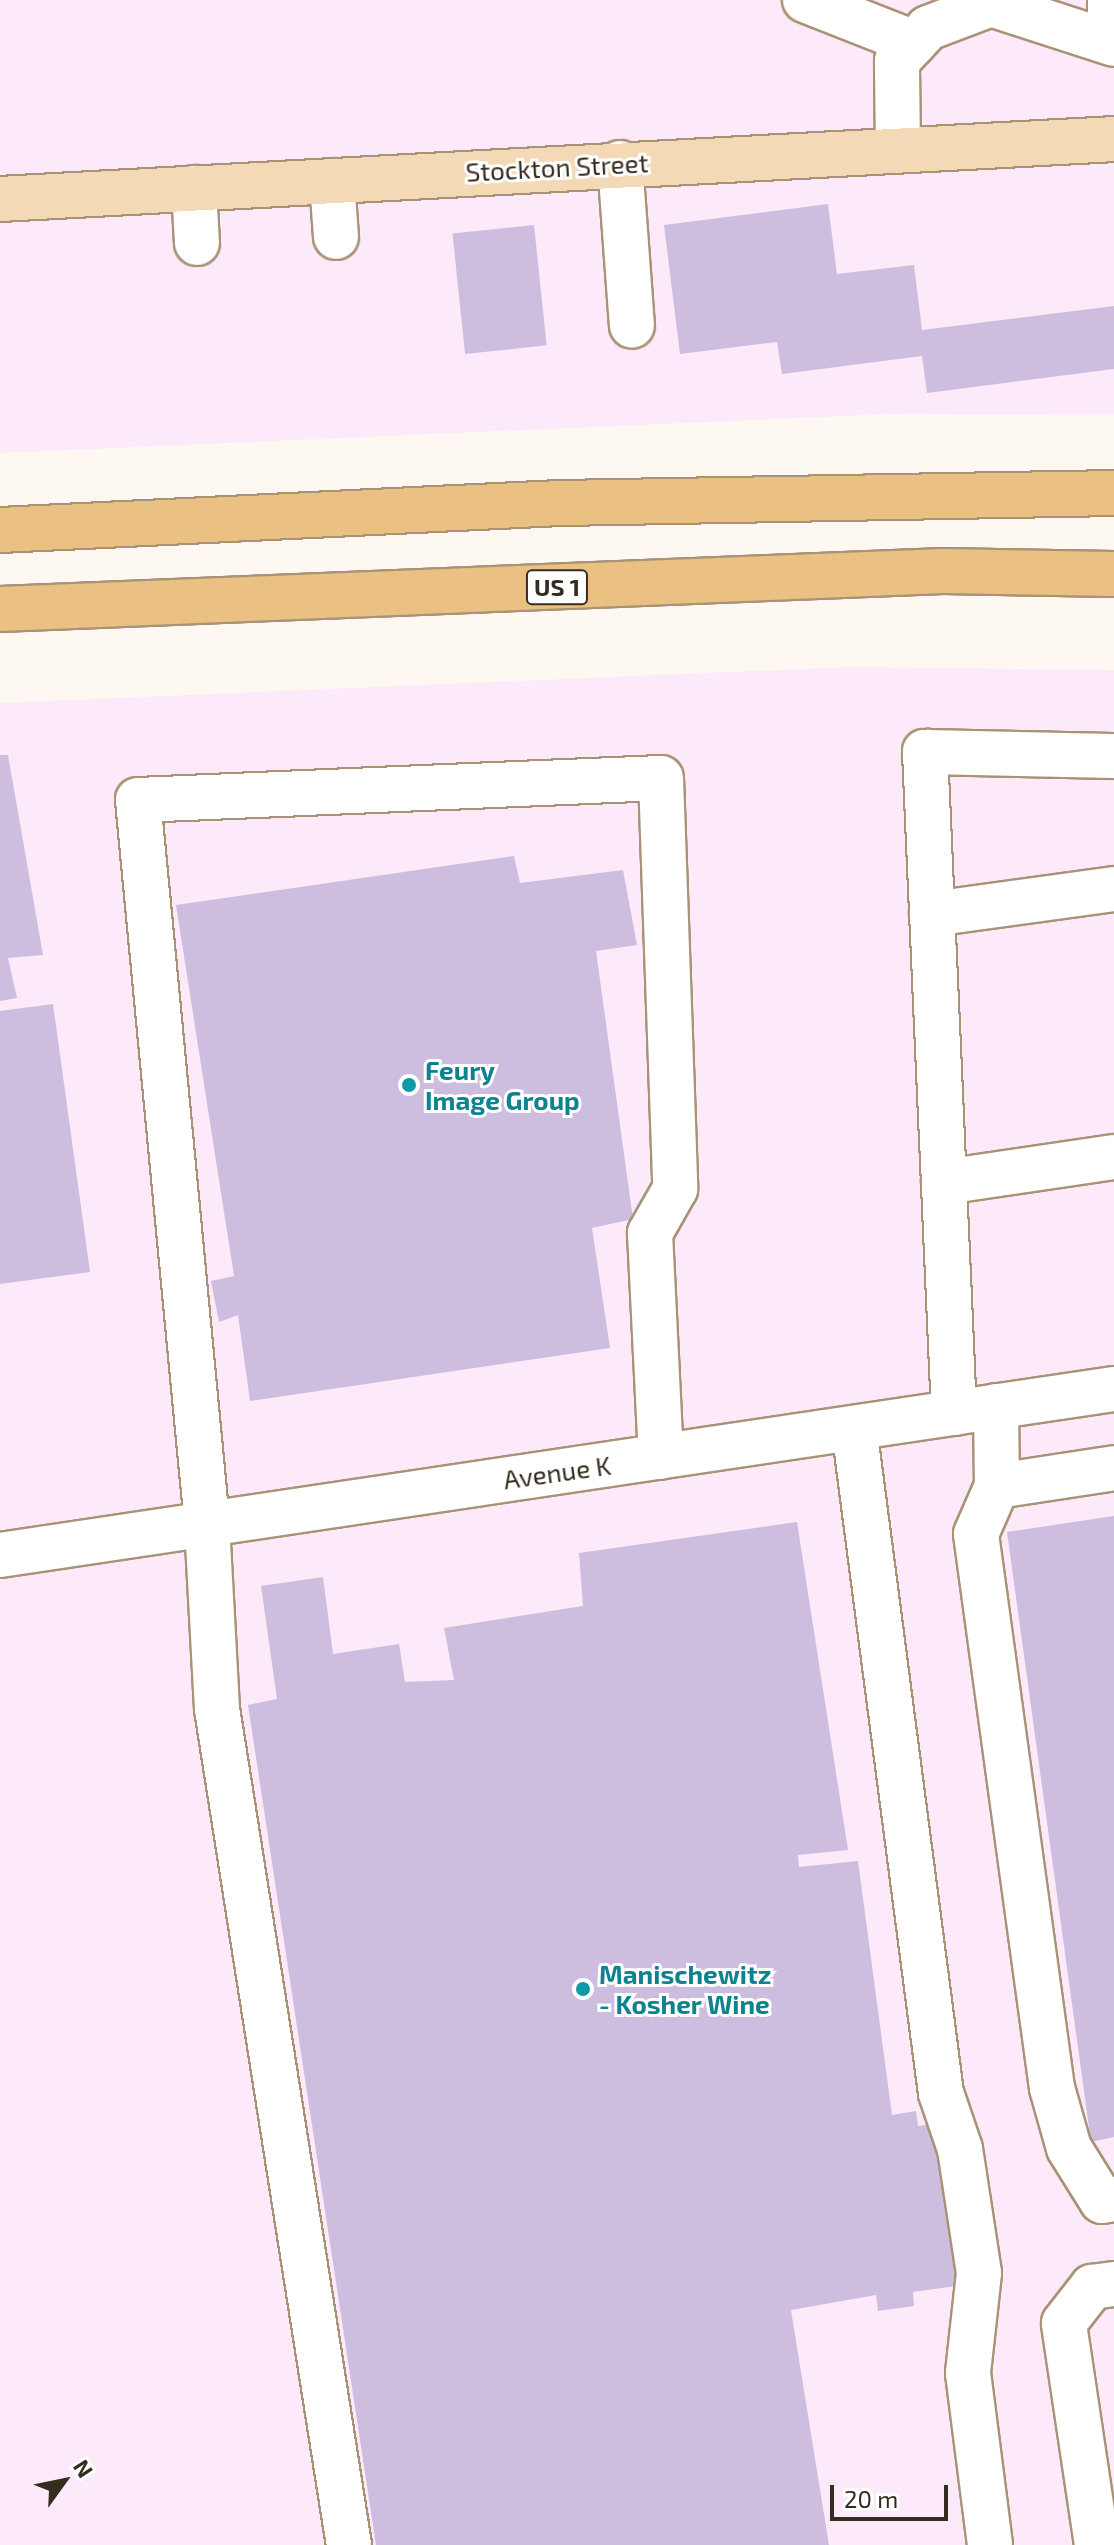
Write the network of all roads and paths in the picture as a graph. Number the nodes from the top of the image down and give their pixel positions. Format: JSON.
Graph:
{"nodes":[{"id":1,"x":805,"y":0,"type":"edge"},
{"id":2,"x":1112,"y":32,"type":"edge"},
{"id":3,"x":914,"y":43,"type":"junction"},
{"id":4,"x":1114,"y":139,"type":"edge"},
{"id":5,"x":898,"y":149,"type":"junction"},
{"id":6,"x":620,"y":163,"type":"junction"},
{"id":7,"x":332,"y":181,"type":"junction"},
{"id":8,"x":194,"y":188,"type":"junction"},
{"id":9,"x":0,"y":199,"type":"edge"},
{"id":10,"x":336,"y":237,"type":"dead end"},
{"id":11,"x":197,"y":243,"type":"dead end"},
{"id":12,"x":632,"y":326,"type":"dead end"},
{"id":13,"x":1114,"y":493,"type":"edge"},
{"id":14,"x":0,"y":530,"type":"edge"},
{"id":15,"x":1114,"y":574,"type":"edge"},
{"id":16,"x":0,"y":609,"type":"edge"},
{"id":17,"x":1114,"y":756,"type":"edge"},
{"id":18,"x":1114,"y":889,"type":"edge"},
{"id":19,"x":932,"y":914,"type":"junction"},
{"id":20,"x":1114,"y":1157,"type":"edge"},
{"id":21,"x":944,"y":1182,"type":"junction"},
{"id":22,"x":1114,"y":1389,"type":"edge"},
{"id":23,"x":996,"y":1406,"type":"junction"},
{"id":24,"x":954,"y":1413,"type":"junction"},
{"id":25,"x":854,"y":1428,"type":"junction"},
{"id":26,"x":661,"y":1457,"type":"junction"},
{"id":27,"x":1114,"y":1468,"type":"edge"},
{"id":28,"x":997,"y":1486,"type":"junction"},
{"id":29,"x":207,"y":1523,"type":"junction"},
{"id":30,"x":0,"y":1555,"type":"edge"},
{"id":31,"x":1114,"y":2199,"type":"edge"},
{"id":32,"x":1114,"y":2284,"type":"edge"},
{"id":33,"x":349,"y":2545,"type":"edge"},
{"id":34,"x":990,"y":2545,"type":"edge"},
{"id":35,"x":1097,"y":2545,"type":"edge"}],
"edges":[{"from":1,"to":3,"type":"street"},
{"from":2,"to":3,"type":"street"},
{"from":3,"to":5,"type":"street"},
{"from":4,"to":5,"type":"main road","name":"Stockton Street"},
{"from":5,"to":6,"type":"main road","name":"Stockton Street"},
{"from":6,"to":7,"type":"main road","name":"Stockton Street"},
{"from":6,"to":12,"type":"street"},
{"from":7,"to":8,"type":"main road","name":"Stockton Street"},
{"from":7,"to":10,"type":"street"},
{"from":8,"to":9,"type":"main road","name":"Stockton Street"},
{"from":8,"to":11,"type":"street"},
{"from":13,"to":14,"type":"highway"},
{"from":15,"to":16,"type":"highway","number":"US 1"},
{"from":17,"to":19,"type":"street"},
{"from":18,"to":19,"type":"street"},
{"from":19,"to":21,"type":"street"},
{"from":20,"to":21,"type":"street"},
{"from":21,"to":24,"type":"street"},
{"from":22,"to":23,"type":"street","name":"Avenue K"},
{"from":23,"to":24,"type":"street","name":"Avenue K"},
{"from":23,"to":28,"type":"street"},
{"from":24,"to":25,"type":"street","name":"Avenue K"},
{"from":25,"to":26,"type":"street","name":"Avenue K"},
{"from":25,"to":34,"type":"street"},
{"from":26,"to":29,"type":"street","name":"Avenue K"},
{"from":26,"to":29,"type":"street"},
{"from":27,"to":28,"type":"street"},
{"from":28,"to":31,"type":"street"},
{"from":29,"to":30,"type":"street","name":"Avenue K"},
{"from":29,"to":33,"type":"street"},
{"from":32,"to":35,"type":"street"}]}
